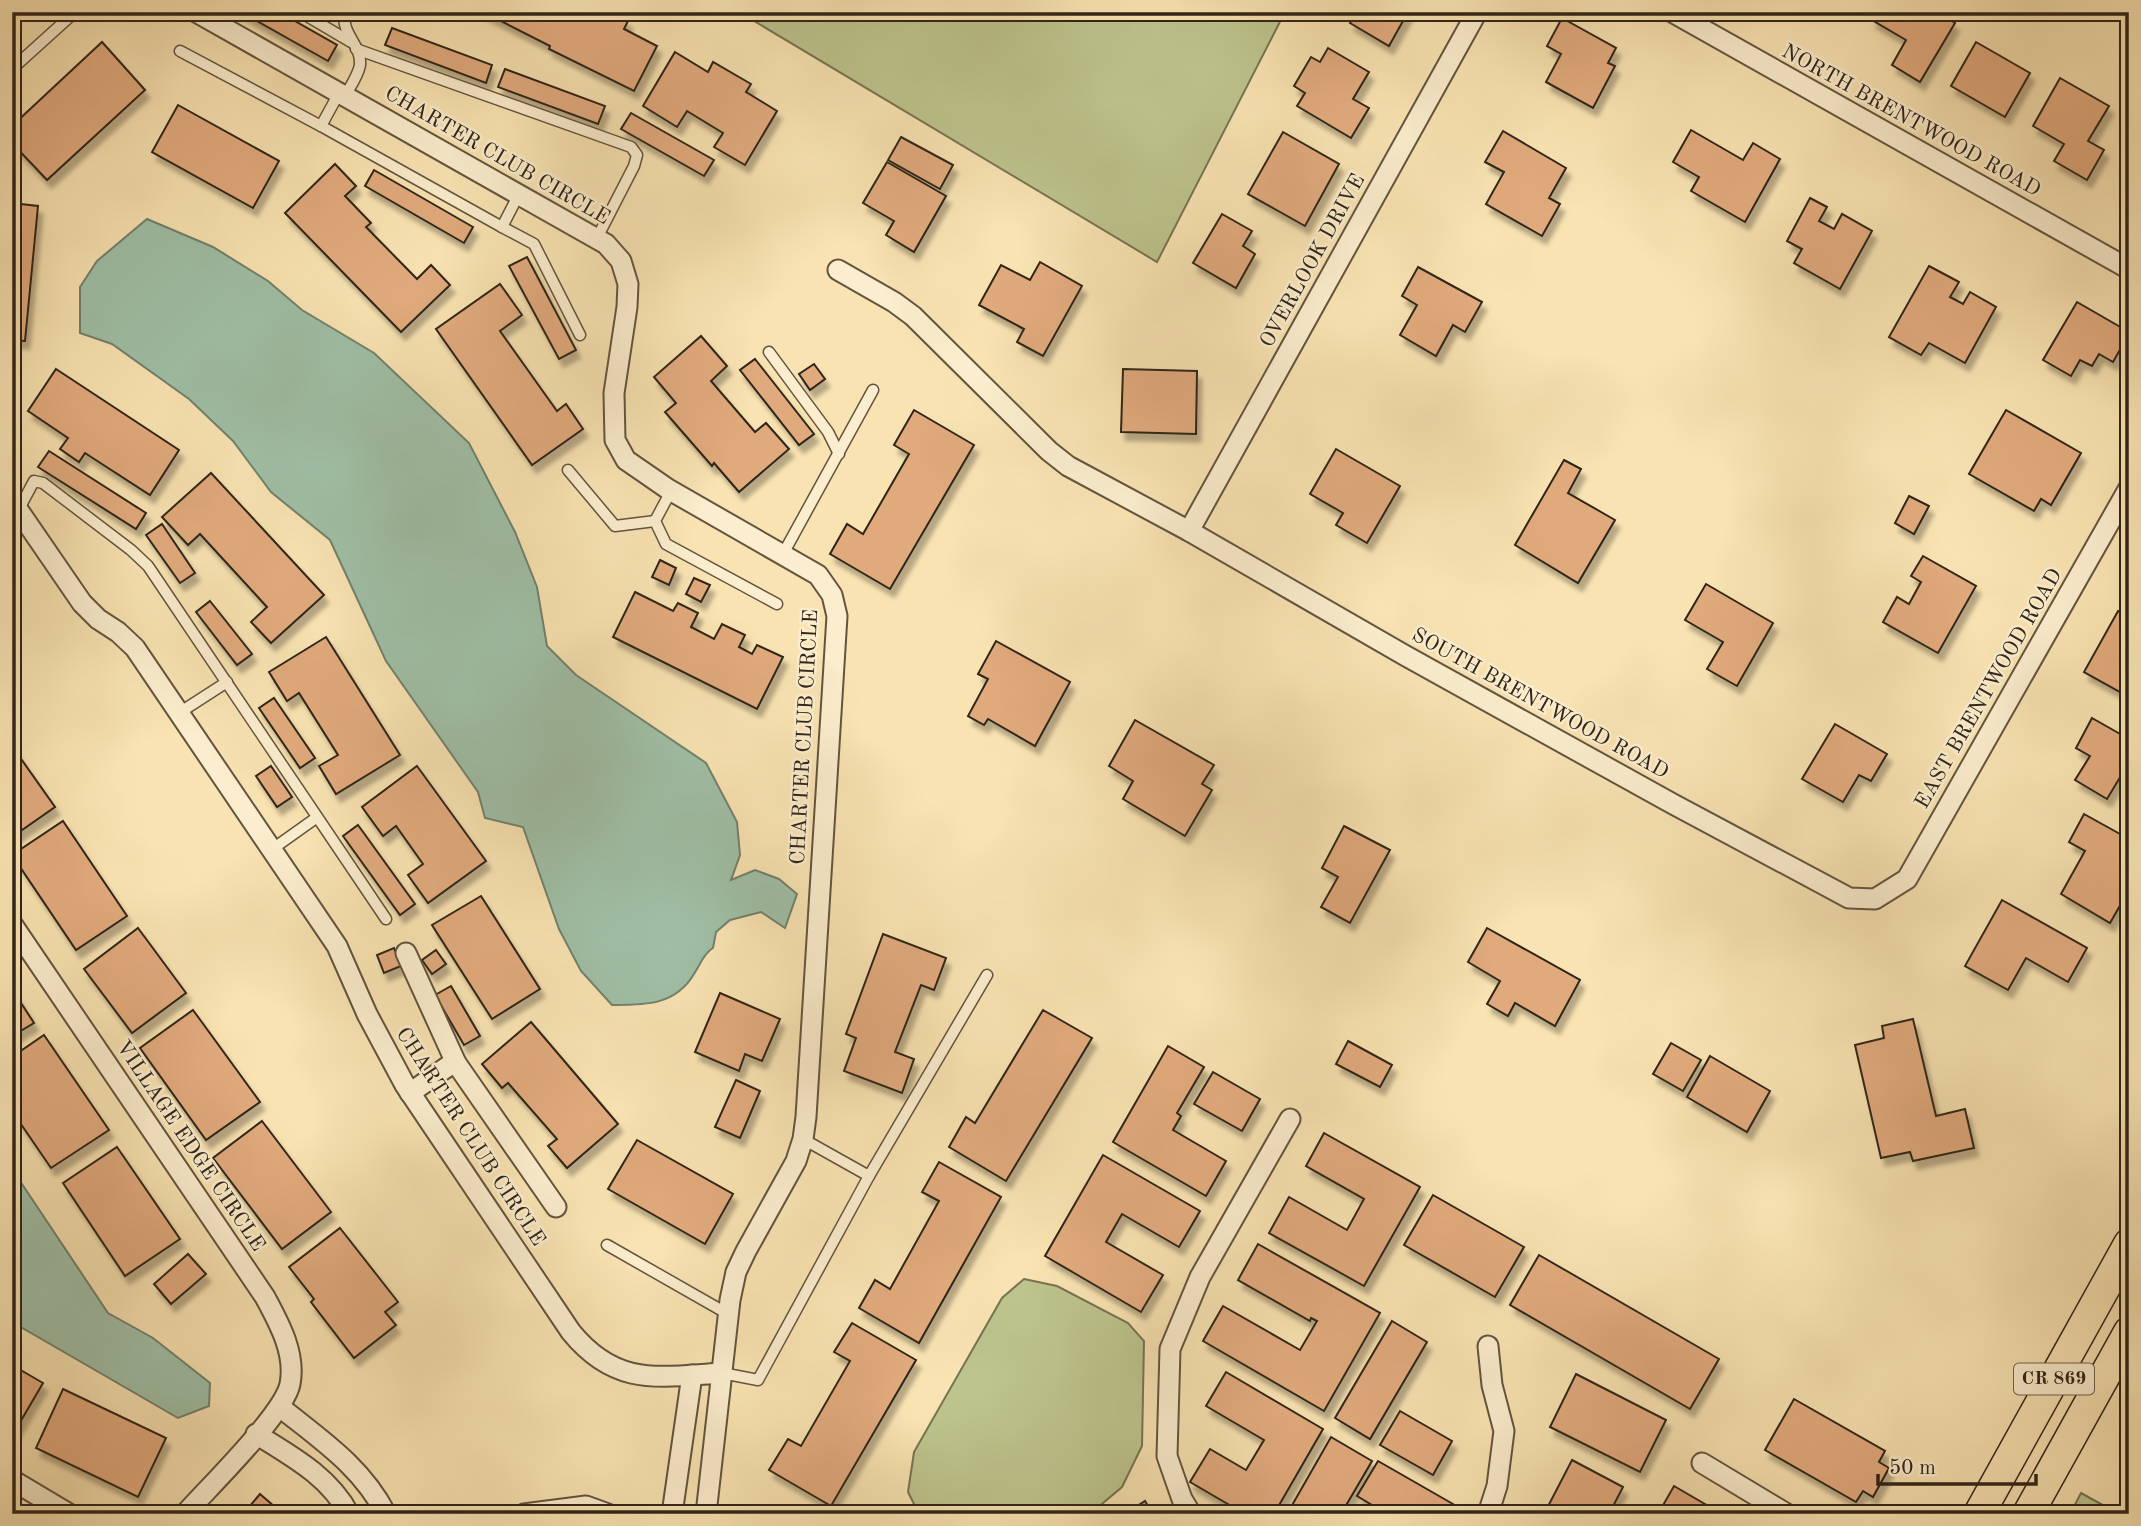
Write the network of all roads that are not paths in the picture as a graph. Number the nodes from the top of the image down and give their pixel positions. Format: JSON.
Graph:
{"nodes":[{"id":1,"x":75,"y":12,"type":"edge"},
{"id":2,"x":196,"y":12,"type":"edge"},
{"id":3,"x":300,"y":12,"type":"edge"},
{"id":4,"x":345,"y":12,"type":"edge"},
{"id":5,"x":1477,"y":12,"type":"edge"},
{"id":6,"x":1672,"y":12,"type":"edge"},
{"id":7,"x":354,"y":45,"type":"junction"},
{"id":8,"x":180,"y":51,"type":"dead end"},
{"id":9,"x":12,"y":69,"type":"edge"},
{"id":10,"x":342,"y":94,"type":"junction"},
{"id":11,"x":321,"y":126,"type":"junction"},
{"id":12,"x":519,"y":194,"type":"junction"},
{"id":13,"x":502,"y":227,"type":"junction"},
{"id":14,"x":597,"y":238,"type":"junction"},
{"id":15,"x":2129,"y":269,"type":"edge"},
{"id":16,"x":838,"y":270,"type":"dead end"},
{"id":17,"x":580,"y":335,"type":"dead end"},
{"id":18,"x":769,"y":352,"type":"dead end"},
{"id":19,"x":873,"y":390,"type":"dead end"},
{"id":20,"x":839,"y":454,"type":"junction"},
{"id":21,"x":568,"y":470,"type":"dead end"},
{"id":22,"x":2129,"y":488,"type":"edge"},
{"id":23,"x":671,"y":491,"type":"junction"},
{"id":24,"x":15,"y":505,"type":"edge"},
{"id":25,"x":655,"y":521,"type":"junction"},
{"id":26,"x":1189,"y":531,"type":"junction"},
{"id":27,"x":783,"y":554,"type":"junction"},
{"id":28,"x":777,"y":604,"type":"dead end"},
{"id":29,"x":227,"y":682,"type":"junction"},
{"id":30,"x":179,"y":713,"type":"junction"},
{"id":31,"x":316,"y":818,"type":"junction"},
{"id":32,"x":271,"y":851,"type":"junction"},
{"id":33,"x":1875,"y":899,"type":"joint"},
{"id":34,"x":386,"y":919,"type":"dead end"},
{"id":35,"x":12,"y":924,"type":"edge"},
{"id":36,"x":407,"y":953,"type":"dead end"},
{"id":37,"x":987,"y":975,"type":"dead end"},
{"id":38,"x":456,"y":1063,"type":"junction"},
{"id":39,"x":410,"y":1093,"type":"junction"},
{"id":40,"x":1290,"y":1119,"type":"dead end"},
{"id":41,"x":803,"y":1139,"type":"junction"},
{"id":42,"x":869,"y":1176,"type":"junction"},
{"id":43,"x":556,"y":1207,"type":"dead end"},
{"id":44,"x":2129,"y":1244,"type":"edge"},
{"id":45,"x":607,"y":1245,"type":"dead end"},
{"id":46,"x":729,"y":1315,"type":"junction"},
{"id":47,"x":2129,"y":1332,"type":"edge"},
{"id":48,"x":1488,"y":1346,"type":"dead end"},
{"id":49,"x":722,"y":1373,"type":"junction"},
{"id":50,"x":692,"y":1375,"type":"junction"},
{"id":51,"x":280,"y":1407,"type":"junction"},
{"id":52,"x":256,"y":1434,"type":"junction"},
{"id":53,"x":337,"y":1453,"type":"junction"},
{"id":54,"x":1702,"y":1463,"type":"dead end"},
{"id":55,"x":317,"y":1475,"type":"junction"},
{"id":56,"x":12,"y":1480,"type":"edge"},
{"id":57,"x":69,"y":1514,"type":"edge"},
{"id":58,"x":185,"y":1514,"type":"edge"},
{"id":59,"x":349,"y":1514,"type":"edge"},
{"id":60,"x":386,"y":1514,"type":"edge"},
{"id":61,"x":524,"y":1514,"type":"edge"},
{"id":62,"x":608,"y":1514,"type":"edge"},
{"id":63,"x":672,"y":1514,"type":"edge"},
{"id":64,"x":706,"y":1514,"type":"edge"},
{"id":65,"x":1191,"y":1514,"type":"edge"},
{"id":66,"x":1488,"y":1514,"type":"edge"},
{"id":67,"x":1787,"y":1514,"type":"edge"},
{"id":68,"x":1979,"y":1514,"type":"edge"},
{"id":69,"x":2028,"y":1514,"type":"edge"}],
"edges":[{"from":1,"to":9,"type":"lane"},
{"from":2,"to":10,"type":"street","name":"CHARTER CLUB CIRCLE"},
{"from":3,"to":7,"type":"lane"},
{"from":4,"to":7,"type":"lane"},
{"from":5,"to":26,"type":"street","name":"OVERLOOK DRIVE"},
{"from":6,"to":15,"type":"street","name":"NORTH BRENTWOOD ROAD"},
{"from":7,"to":10,"type":"lane"},
{"from":7,"to":14,"type":"lane"},
{"from":8,"to":11,"type":"lane"},
{"from":10,"to":11,"type":"lane"},
{"from":10,"to":12,"type":"street","name":"CHARTER CLUB CIRCLE"},
{"from":11,"to":13,"type":"lane"},
{"from":12,"to":13,"type":"lane"},
{"from":12,"to":14,"type":"street","name":"CHARTER CLUB CIRCLE"},
{"from":13,"to":17,"type":"lane"},
{"from":14,"to":23,"type":"street","name":"CHARTER CLUB CIRCLE"},
{"from":16,"to":26,"type":"street","name":"SOUTH BRENTWOOD ROAD"},
{"from":18,"to":20,"type":"lane"},
{"from":19,"to":20,"type":"lane"},
{"from":20,"to":27,"type":"lane"},
{"from":21,"to":25,"type":"lane"},
{"from":22,"to":33,"type":"street","name":"EAST BRENTWOOD ROAD"},
{"from":23,"to":25,"type":"lane"},
{"from":23,"to":27,"type":"street","name":"CHARTER CLUB CIRCLE"},
{"from":24,"to":29,"type":"lane"},
{"from":24,"to":30,"type":"street","name":"CHARTER CLUB CIRCLE"},
{"from":25,"to":28,"type":"lane"},
{"from":26,"to":33,"type":"street","name":"SOUTH BRENTWOOD ROAD"},
{"from":27,"to":41,"type":"street","name":"CHARTER CLUB CIRCLE"},
{"from":29,"to":30,"type":"lane"},
{"from":29,"to":31,"type":"lane"},
{"from":30,"to":32,"type":"street","name":"CHARTER CLUB CIRCLE"},
{"from":31,"to":32,"type":"lane"},
{"from":31,"to":34,"type":"lane"},
{"from":32,"to":39,"type":"street","name":"CHARTER CLUB CIRCLE"},
{"from":35,"to":51,"type":"street","name":"VILLAGE EDGE CIRCLE"},
{"from":36,"to":38,"type":"street"},
{"from":37,"to":42,"type":"lane"},
{"from":38,"to":39,"type":"street"},
{"from":38,"to":43,"type":"street"},
{"from":39,"to":50,"type":"street","name":"CHARTER CLUB CIRCLE"},
{"from":40,"to":65,"type":"street"},
{"from":41,"to":42,"type":"lane"},
{"from":41,"to":46,"type":"street","name":"CHARTER CLUB CIRCLE"},
{"from":42,"to":49,"type":"lane"},
{"from":44,"to":68,"type":"main road","number":"CR 869"},
{"from":45,"to":46,"type":"lane"},
{"from":46,"to":49,"type":"street","name":"CHARTER CLUB CIRCLE"},
{"from":47,"to":69,"type":"main road","number":"CR 869"},
{"from":48,"to":66,"type":"street"},
{"from":49,"to":50,"type":"street","name":"CHARTER CLUB CIRCLE"},
{"from":49,"to":64,"type":"street","name":"CHARTER CLUB CIRCLE"},
{"from":50,"to":63,"type":"street"},
{"from":51,"to":52,"type":"street","name":"VILLAGE EDGE CIRCLE"},
{"from":51,"to":53,"type":"street"},
{"from":52,"to":55,"type":"street"},
{"from":52,"to":58,"type":"street","name":"VILLAGE EDGE CIRCLE"},
{"from":53,"to":55,"type":"street"},
{"from":53,"to":60,"type":"street"},
{"from":54,"to":67,"type":"street"},
{"from":55,"to":59,"type":"street"},
{"from":56,"to":57,"type":"street"},
{"from":61,"to":62,"type":"street"}]}
